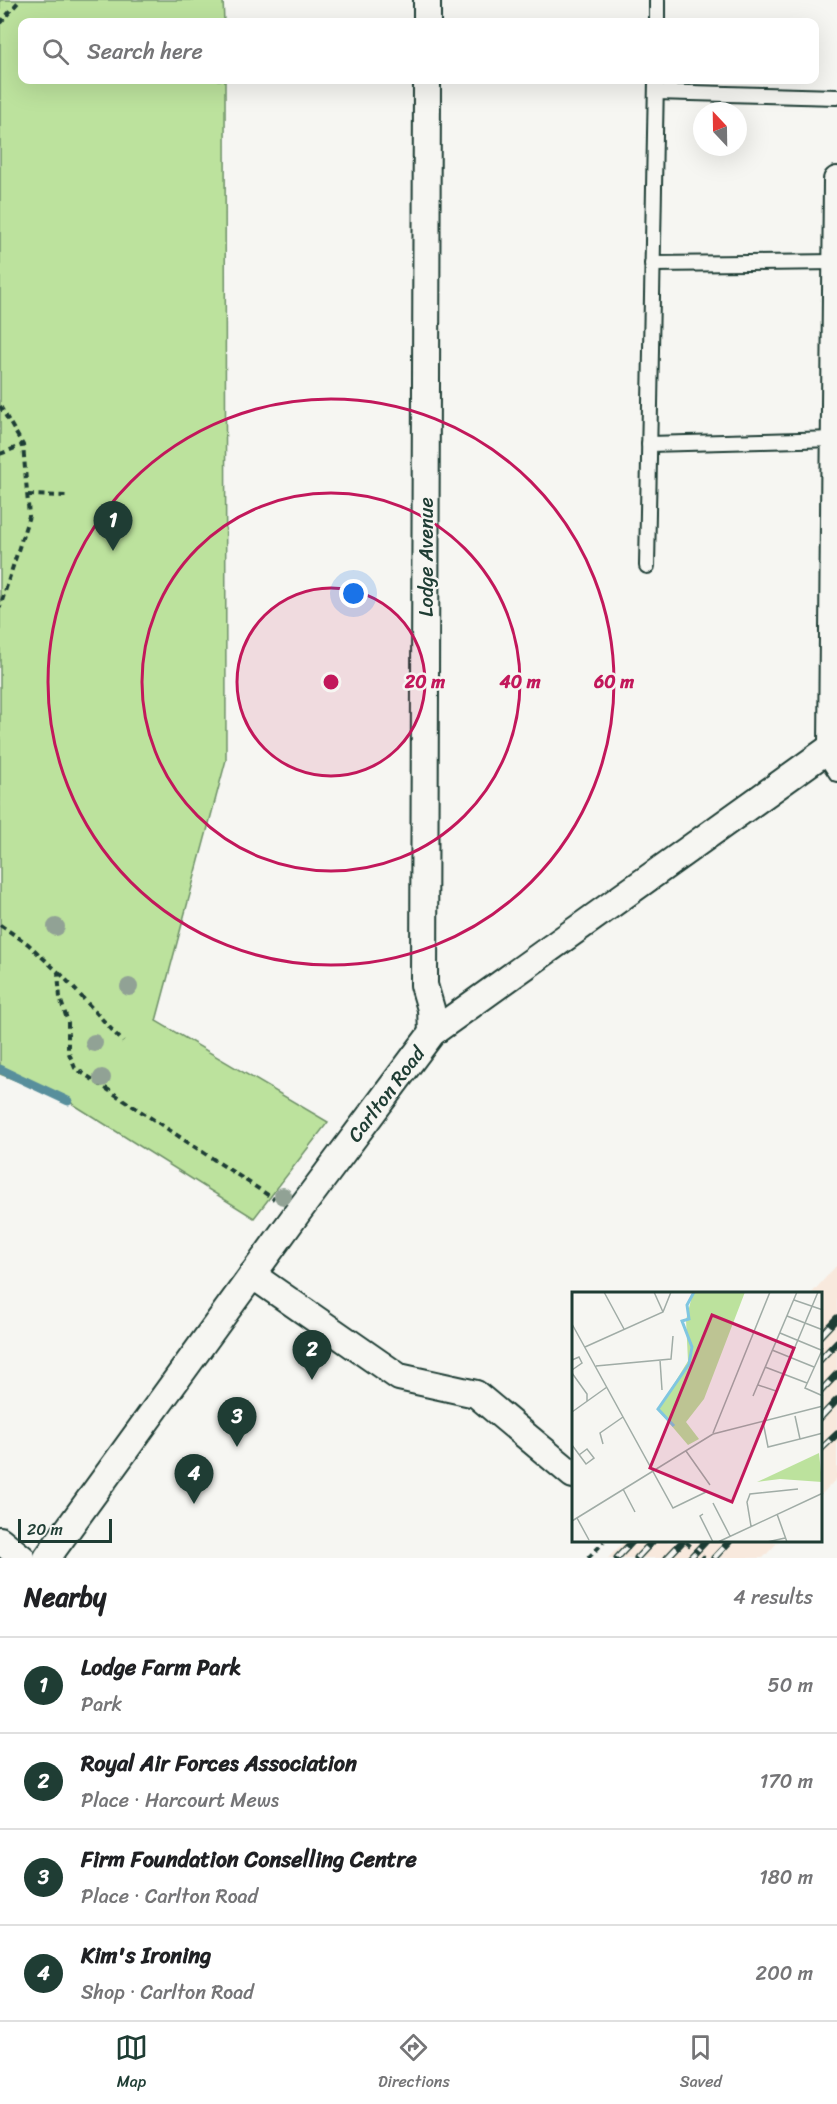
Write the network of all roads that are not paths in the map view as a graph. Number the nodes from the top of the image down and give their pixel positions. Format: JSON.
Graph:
{"nodes":[{"id":1,"x":427,"y":0,"type":"edge"},
{"id":2,"x":657,"y":0,"type":"edge"},
{"id":3,"x":427,"y":18,"type":"edge"},
{"id":4,"x":657,"y":18,"type":"edge"},
{"id":5,"x":427,"y":84,"type":"edge"},
{"id":6,"x":656,"y":86,"type":"edge"},
{"id":7,"x":837,"y":97,"type":"edge"},
{"id":8,"x":837,"y":180,"type":"edge"},
{"id":9,"x":837,"y":262,"type":"edge"},
{"id":10,"x":652,"y":264,"type":"junction"},
{"id":11,"x":835,"y":439,"type":"junction"},
{"id":12,"x":649,"y":444,"type":"junction"},
{"id":13,"x":647,"y":566,"type":"dead end"},
{"id":14,"x":831,"y":747,"type":"edge"},
{"id":15,"x":837,"y":774,"type":"edge"},
{"id":16,"x":432,"y":1033,"type":"junction"},
{"id":17,"x":252,"y":1275,"type":"junction"},
{"id":18,"x":572,"y":1474,"type":"edge"},
{"id":19,"x":0,"y":1540,"type":"edge"},
{"id":20,"x":22,"y":1558,"type":"edge"},
{"id":21,"x":46,"y":1558,"type":"edge"}],
"edges":[{"from":1,"to":3,"type":"street"},
{"from":2,"to":4,"type":"lane"},
{"from":5,"to":16,"type":"street","name":"Lodge Avenue"},
{"from":6,"to":7,"type":"lane"},
{"from":6,"to":10,"type":"lane"},
{"from":8,"to":9,"type":"street"},
{"from":9,"to":10,"type":"lane"},
{"from":9,"to":11,"type":"street"},
{"from":10,"to":12,"type":"lane"},
{"from":11,"to":12,"type":"lane"},
{"from":11,"to":14,"type":"street"},
{"from":12,"to":13,"type":"lane"},
{"from":14,"to":15,"type":"lane"},
{"from":14,"to":16,"type":"street","name":"Carlton Road"},
{"from":16,"to":17,"type":"street","name":"Carlton Road"},
{"from":17,"to":18,"type":"street"},
{"from":17,"to":21,"type":"street","name":"Carlton Road"},
{"from":19,"to":20,"type":"street"}]}
